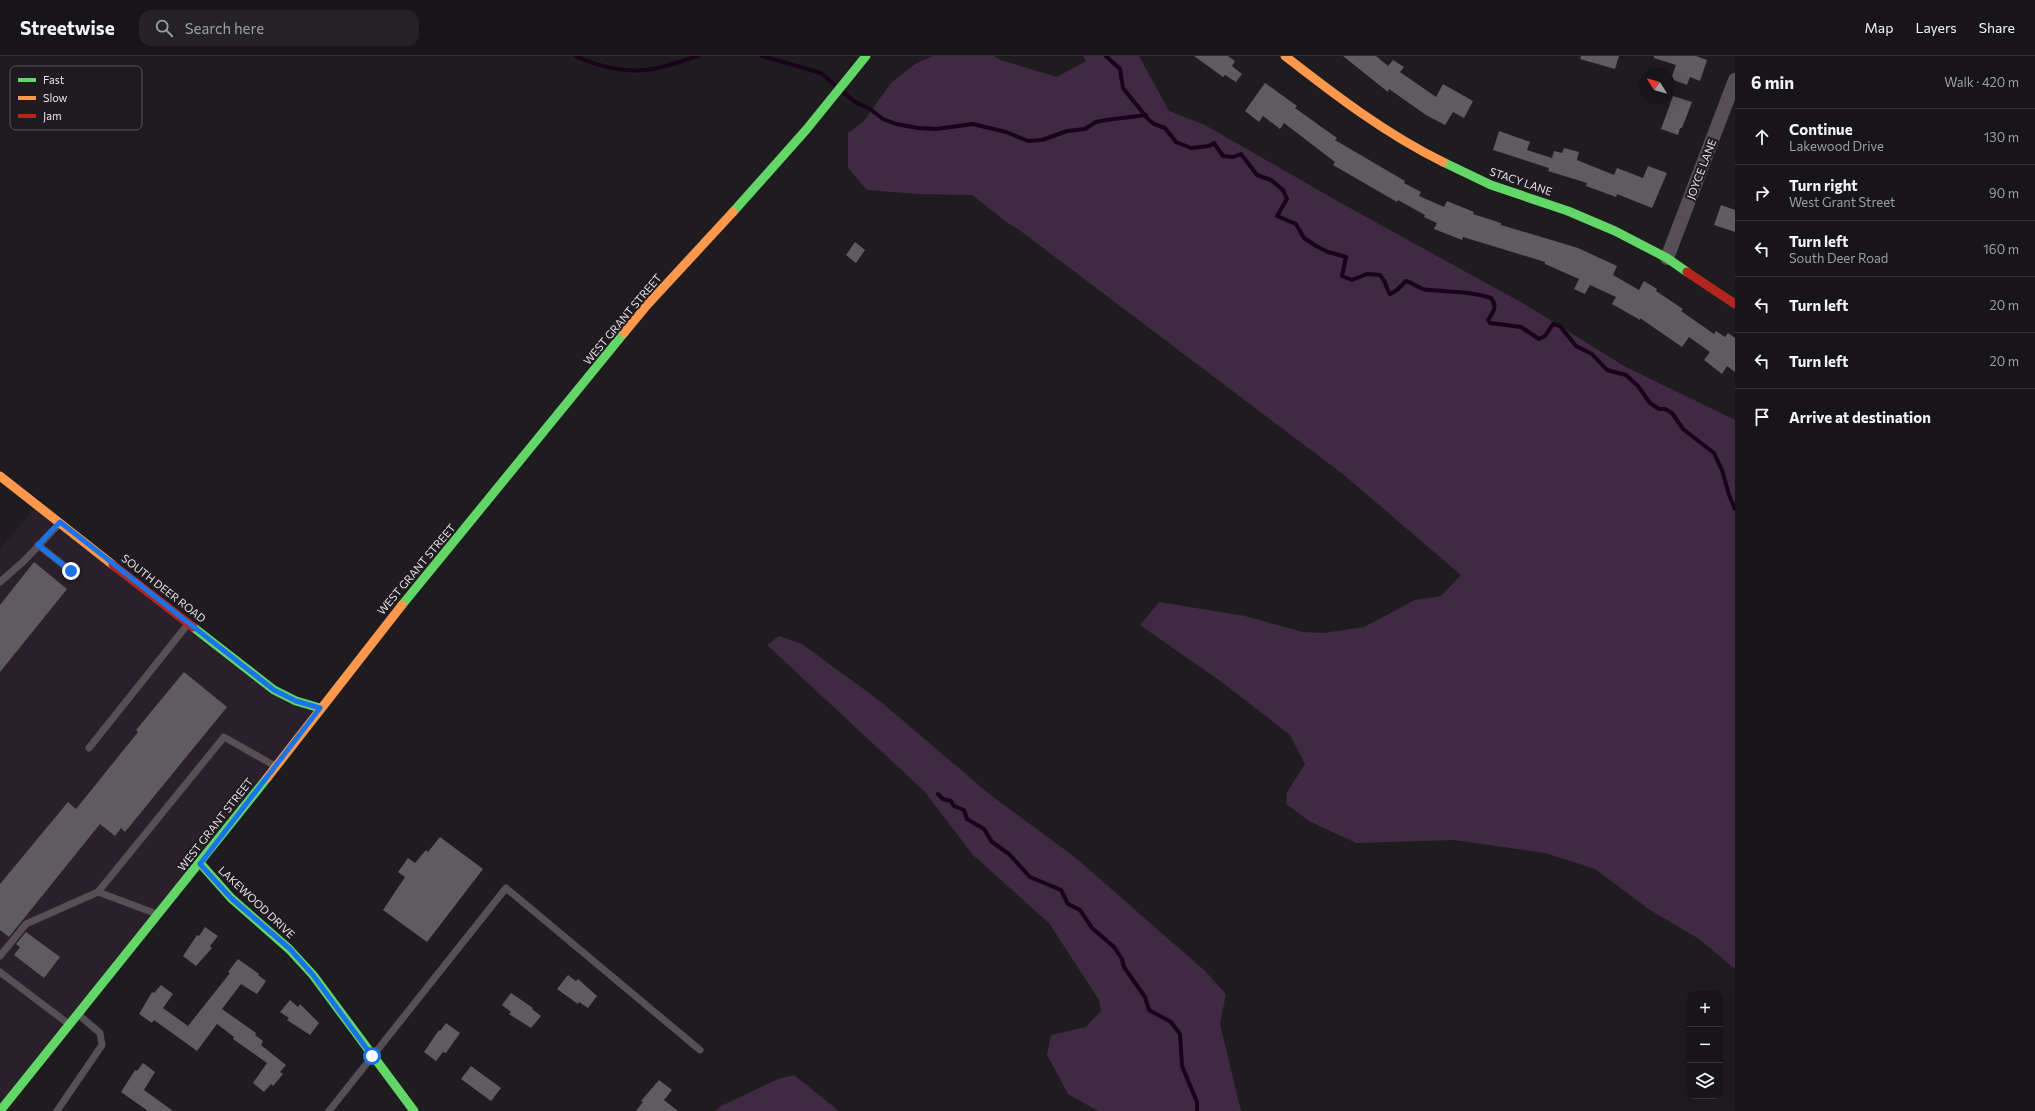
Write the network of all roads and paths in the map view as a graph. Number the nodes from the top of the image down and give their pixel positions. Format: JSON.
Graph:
{"nodes":[{"id":1,"x":866,"y":56,"type":"edge"},
{"id":2,"x":1285,"y":56,"type":"edge"},
{"id":3,"x":1735,"y":80,"type":"edge"},
{"id":4,"x":1667,"y":258,"type":"junction"},
{"id":5,"x":1735,"y":304,"type":"edge"},
{"id":6,"x":0,"y":476,"type":"edge"},
{"id":7,"x":60,"y":522,"type":"junction"},
{"id":8,"x":38,"y":545,"type":"junction"},
{"id":9,"x":71,"y":571,"type":"dead end"},
{"id":10,"x":0,"y":582,"type":"edge"},
{"id":11,"x":189,"y":622,"type":"junction"},
{"id":12,"x":320,"y":708,"type":"junction"},
{"id":13,"x":89,"y":748,"type":"dead end"},
{"id":14,"x":275,"y":766,"type":"junction"},
{"id":15,"x":200,"y":864,"type":"junction"},
{"id":16,"x":98,"y":892,"type":"junction"},
{"id":17,"x":157,"y":914,"type":"junction"},
{"id":18,"x":0,"y":956,"type":"edge"},
{"id":19,"x":0,"y":972,"type":"edge"},
{"id":20,"x":78,"y":1015,"type":"junction"},
{"id":21,"x":70,"y":1025,"type":"junction"},
{"id":22,"x":700,"y":1050,"type":"dead end"},
{"id":23,"x":372,"y":1056,"type":"junction"},
{"id":24,"x":4,"y":1099,"type":"edge"},
{"id":25,"x":0,"y":1111,"type":"edge"},
{"id":26,"x":57,"y":1111,"type":"edge"},
{"id":27,"x":329,"y":1111,"type":"edge"},
{"id":28,"x":414,"y":1111,"type":"edge"}],
"edges":[{"from":1,"to":12,"type":"street","name":"WEST GRANT STREET"},
{"from":2,"to":4,"type":"street","name":"STACY LANE"},
{"from":3,"to":4,"type":"street","name":"JOYCE LANE"},
{"from":4,"to":5,"type":"street","name":"STACY LANE"},
{"from":6,"to":7,"type":"street","name":"SOUTH DEER ROAD"},
{"from":7,"to":8,"type":"lane"},
{"from":7,"to":11,"type":"street","name":"SOUTH DEER ROAD"},
{"from":8,"to":9,"type":"lane"},
{"from":8,"to":10,"type":"lane"},
{"from":11,"to":12,"type":"street","name":"SOUTH DEER ROAD"},
{"from":11,"to":13,"type":"lane"},
{"from":12,"to":14,"type":"street","name":"WEST GRANT STREET"},
{"from":14,"to":15,"type":"street","name":"WEST GRANT STREET"},
{"from":14,"to":16,"type":"lane"},
{"from":15,"to":17,"type":"street","name":"WEST GRANT STREET"},
{"from":15,"to":23,"type":"street","name":"LAKEWOOD DRIVE"},
{"from":16,"to":17,"type":"lane"},
{"from":16,"to":18,"type":"lane"},
{"from":17,"to":20,"type":"street","name":"WEST GRANT STREET"},
{"from":19,"to":21,"type":"lane"},
{"from":20,"to":21,"type":"street","name":"WEST GRANT STREET"},
{"from":20,"to":26,"type":"lane"},
{"from":21,"to":24,"type":"street","name":"WEST GRANT STREET"},
{"from":22,"to":23,"type":"lane"},
{"from":23,"to":27,"type":"lane"},
{"from":23,"to":28,"type":"street","name":"LAKEWOOD DRIVE"},
{"from":24,"to":25,"type":"street","name":"WEST GRANT STREET"}]}
